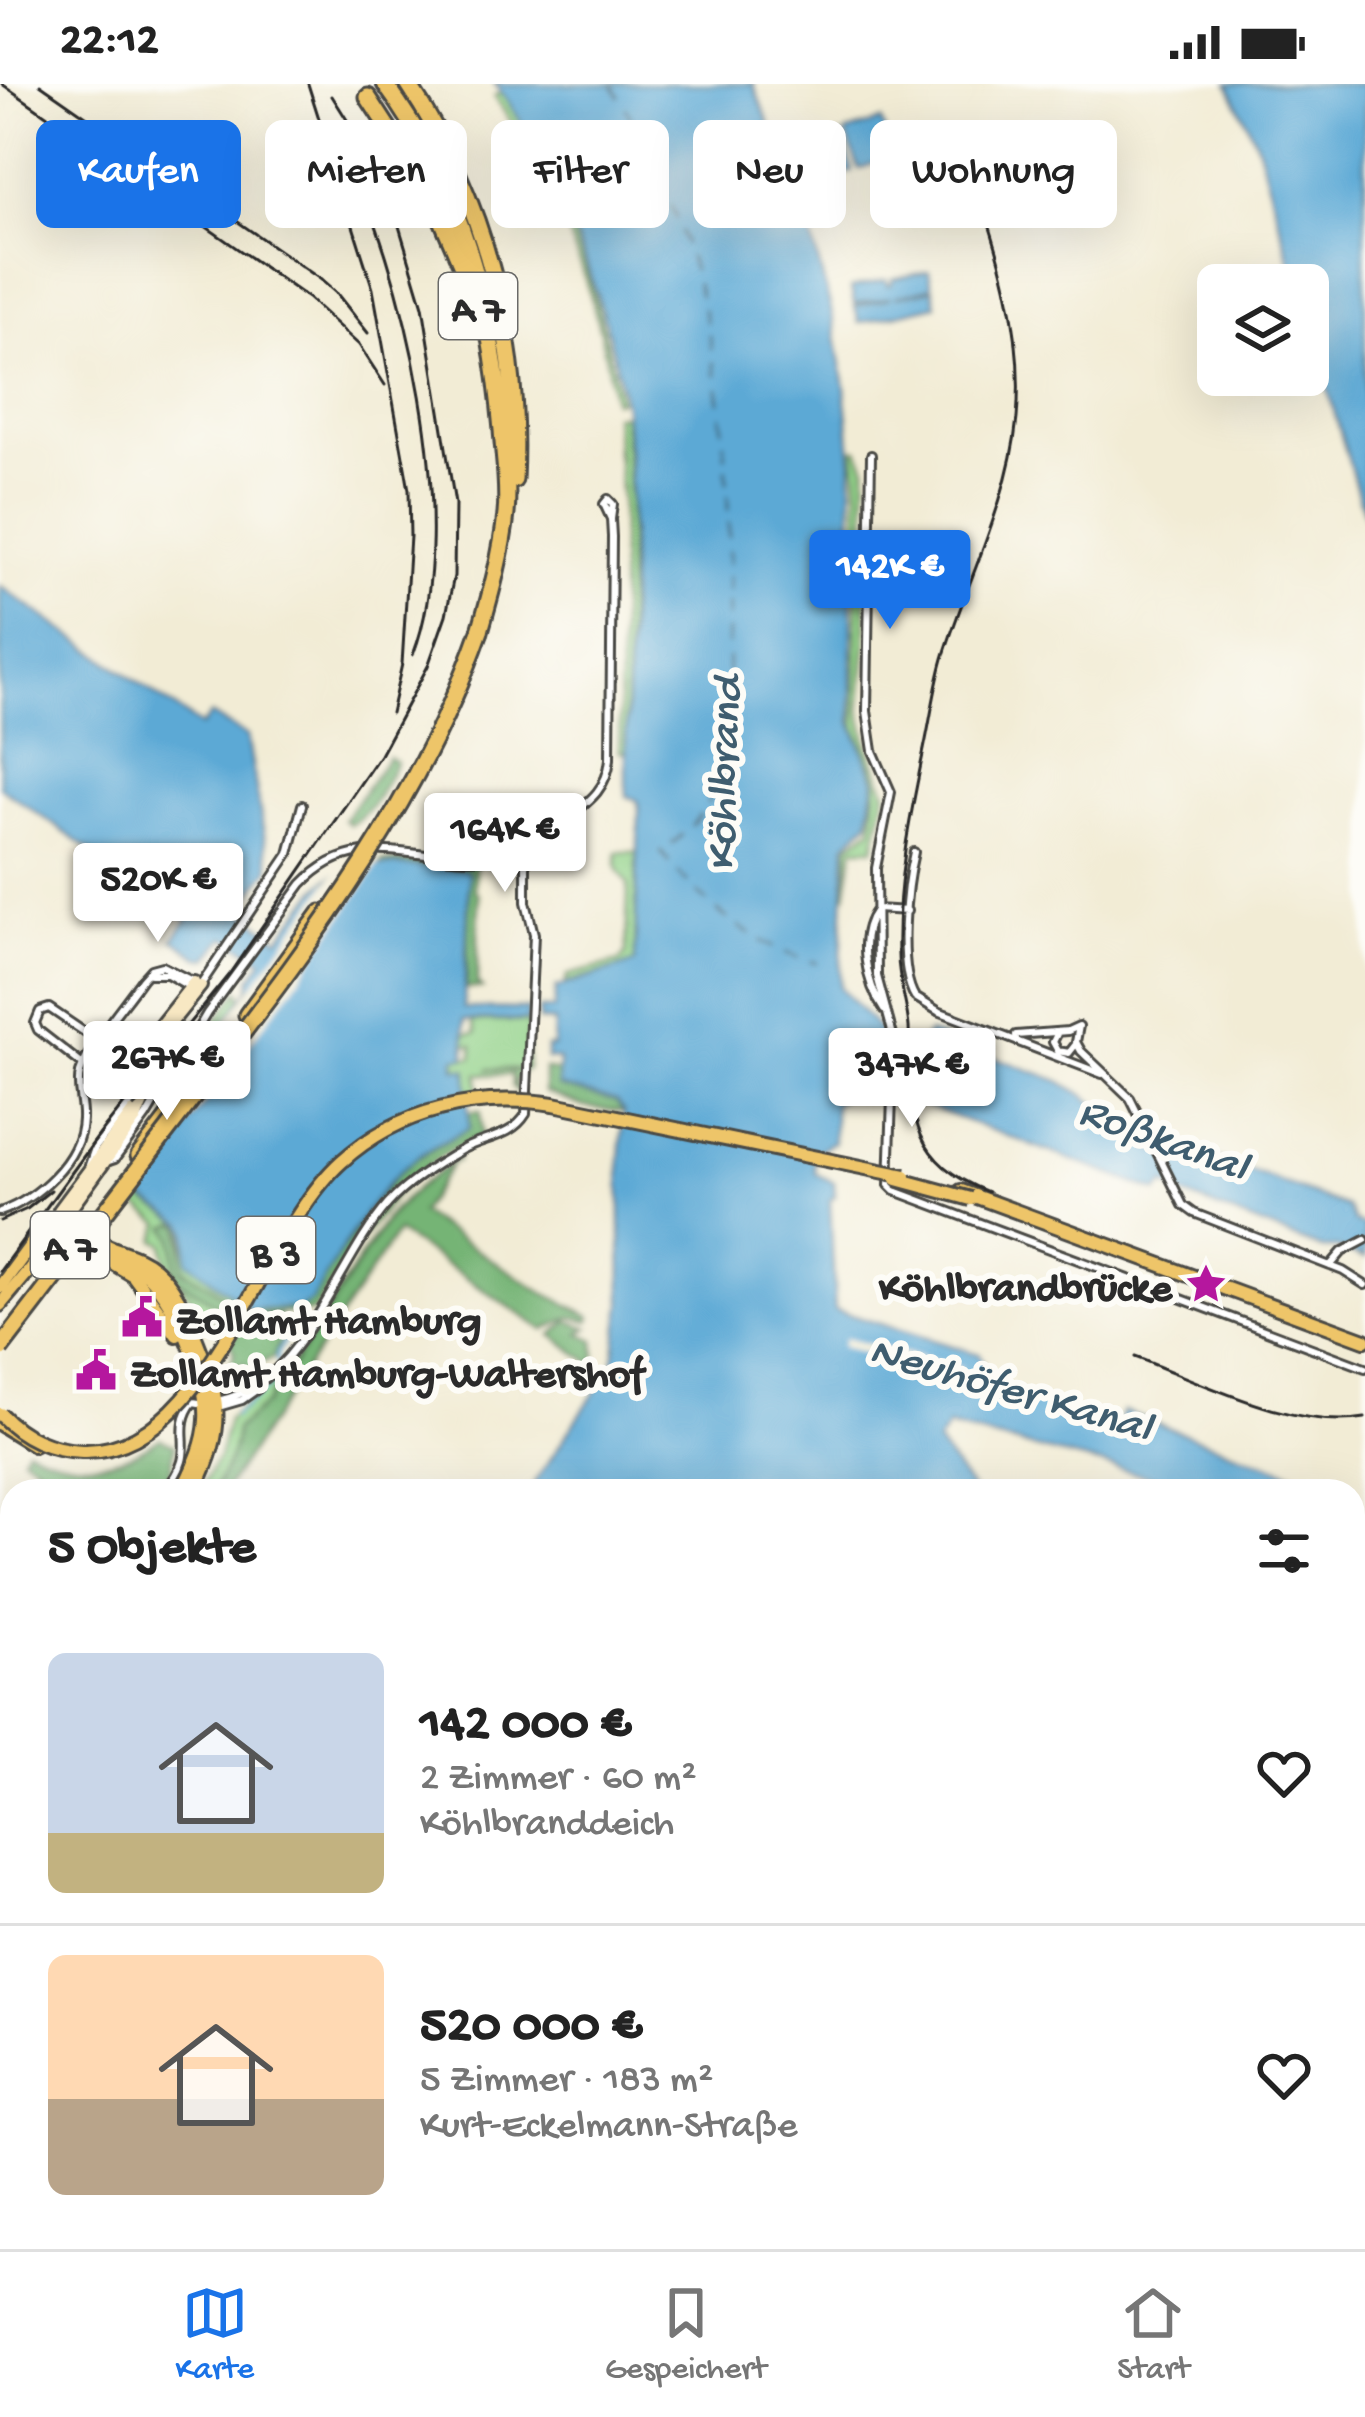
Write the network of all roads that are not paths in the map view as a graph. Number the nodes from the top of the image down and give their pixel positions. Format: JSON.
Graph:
{"nodes":[{"id":1,"x":385,"y":84,"type":"edge"},
{"id":2,"x":404,"y":84,"type":"edge"},
{"id":3,"x":368,"y":97,"type":"dead end"},
{"id":4,"x":476,"y":266,"type":"junction"},
{"id":5,"x":483,"y":322,"type":"junction"},
{"id":6,"x":871,"y":455,"type":"dead end"},
{"id":7,"x":611,"y":519,"type":"dead end"},
{"id":8,"x":500,"y":544,"type":"junction"},
{"id":9,"x":302,"y":806,"type":"dead end"},
{"id":10,"x":520,"y":850,"type":"junction"},
{"id":11,"x":914,"y":852,"type":"dead end"},
{"id":12,"x":908,"y":891,"type":"junction"},
{"id":13,"x":877,"y":909,"type":"junction"},
{"id":14,"x":891,"y":909,"type":"junction"},
{"id":15,"x":908,"y":911,"type":"junction"},
{"id":16,"x":142,"y":980,"type":"junction"},
{"id":17,"x":190,"y":988,"type":"junction"},
{"id":18,"x":994,"y":1031,"type":"junction"},
{"id":19,"x":1065,"y":1031,"type":"junction"},
{"id":20,"x":1077,"y":1039,"type":"junction"},
{"id":21,"x":189,"y":1041,"type":"junction"},
{"id":22,"x":99,"y":1042,"type":"junction"},
{"id":23,"x":1022,"y":1042,"type":"junction"},
{"id":24,"x":1060,"y":1053,"type":"junction"},
{"id":25,"x":83,"y":1065,"type":"junction"},
{"id":26,"x":1094,"y":1071,"type":"junction"},
{"id":27,"x":1105,"y":1075,"type":"junction"},
{"id":28,"x":100,"y":1142,"type":"junction"},
{"id":29,"x":101,"y":1160,"type":"junction"},
{"id":30,"x":85,"y":1174,"type":"junction"},
{"id":31,"x":75,"y":1203,"type":"junction"},
{"id":32,"x":0,"y":1212,"type":"edge"},
{"id":33,"x":60,"y":1220,"type":"junction"},
{"id":34,"x":78,"y":1232,"type":"junction"},
{"id":35,"x":1365,"y":1240,"type":"edge"},
{"id":36,"x":33,"y":1242,"type":"junction"},
{"id":37,"x":108,"y":1257,"type":"junction"},
{"id":38,"x":31,"y":1266,"type":"junction"},
{"id":39,"x":1330,"y":1266,"type":"junction"},
{"id":40,"x":1365,"y":1285,"type":"edge"},
{"id":41,"x":0,"y":1287,"type":"edge"},
{"id":42,"x":0,"y":1305,"type":"edge"},
{"id":43,"x":185,"y":1326,"type":"junction"},
{"id":44,"x":0,"y":1334,"type":"edge"},
{"id":45,"x":1365,"y":1343,"type":"edge"},
{"id":46,"x":0,"y":1353,"type":"edge"},
{"id":47,"x":194,"y":1361,"type":"junction"},
{"id":48,"x":1365,"y":1368,"type":"edge"},
{"id":49,"x":214,"y":1384,"type":"junction"},
{"id":50,"x":260,"y":1384,"type":"junction"},
{"id":51,"x":241,"y":1394,"type":"junction"},
{"id":52,"x":213,"y":1404,"type":"junction"},
{"id":53,"x":234,"y":1404,"type":"junction"},
{"id":54,"x":0,"y":1414,"type":"edge"},
{"id":55,"x":0,"y":1424,"type":"edge"},
{"id":56,"x":216,"y":1431,"type":"junction"},
{"id":57,"x":173,"y":1479,"type":"edge"},
{"id":58,"x":187,"y":1479,"type":"edge"},
{"id":59,"x":198,"y":1479,"type":"edge"}],
"edges":[{"from":1,"to":4,"type":"highway","number":"A 7"},
{"from":2,"to":8,"type":"highway","number":"A 7"},
{"from":3,"to":5,"type":"highway","number":"A 7"},
{"from":4,"to":5,"type":"highway","number":"A 7"},
{"from":4,"to":8,"type":"highway","number":"A 7"},
{"from":5,"to":8,"type":"highway","number":"A 7"},
{"from":6,"to":13,"type":"street"},
{"from":7,"to":10,"type":"street"},
{"from":8,"to":44,"type":"highway","number":"A 7","bridge":true},
{"from":8,"to":46,"type":"highway","number":"A 7","bridge":true},
{"from":9,"to":17,"type":"street"},
{"from":10,"to":21,"type":"street"},
{"from":10,"to":50,"type":"street"},
{"from":11,"to":12,"type":"street"},
{"from":12,"to":14,"type":"street"},
{"from":12,"to":15,"type":"street"},
{"from":13,"to":14,"type":"street"},
{"from":13,"to":48,"type":"street"},
{"from":14,"to":15,"type":"street"},
{"from":15,"to":18,"type":"street"},
{"from":16,"to":17,"type":"street"},
{"from":16,"to":17,"type":"street"},
{"from":16,"to":22,"type":"street"},
{"from":17,"to":29,"type":"street"},
{"from":18,"to":19,"type":"street"},
{"from":18,"to":23,"type":"street"},
{"from":19,"to":20,"type":"street"},
{"from":19,"to":24,"type":"street"},
{"from":20,"to":24,"type":"street"},
{"from":20,"to":27,"type":"street"},
{"from":21,"to":28,"type":"street","bridge":true},
{"from":21,"to":29,"type":"street"},
{"from":22,"to":25,"type":"street"},
{"from":22,"to":25,"type":"street"},
{"from":23,"to":24,"type":"street"},
{"from":23,"to":26,"type":"street"},
{"from":24,"to":26,"type":"street"},
{"from":25,"to":32,"type":"street"},
{"from":26,"to":27,"type":"street"},
{"from":27,"to":39,"type":"street"},
{"from":28,"to":29,"type":"street"},
{"from":28,"to":30,"type":"street"},
{"from":29,"to":30,"type":"street"},
{"from":29,"to":31,"type":"street"},
{"from":30,"to":33,"type":"street"},
{"from":30,"to":36,"type":"street"},
{"from":31,"to":33,"type":"street"},
{"from":31,"to":34,"type":"street"},
{"from":33,"to":34,"type":"main road","number":"B 3"},
{"from":33,"to":36,"type":"main road"},
{"from":33,"to":38,"type":"street"},
{"from":34,"to":37,"type":"main road","number":"B 3"},
{"from":34,"to":38,"type":"main road"},
{"from":34,"to":43,"type":"main road","number":"B 3"},
{"from":35,"to":39,"type":"street"},
{"from":36,"to":41,"type":"main road"},
{"from":37,"to":43,"type":"main road","number":"B 3"},
{"from":37,"to":47,"type":"main road","number":"B 3"},
{"from":38,"to":42,"type":"main road"},
{"from":39,"to":40,"type":"street"},
{"from":43,"to":47,"type":"main road","number":"B 3"},
{"from":43,"to":49,"type":"main road","number":"B 3"},
{"from":45,"to":54,"type":"main road","number":"B 3","bridge":true},
{"from":45,"to":55,"type":"main road","number":"B 3","bridge":true},
{"from":47,"to":52,"type":"main road","number":"B 3"},
{"from":49,"to":51,"type":"street"},
{"from":49,"to":52,"type":"main road","number":"B 3"},
{"from":50,"to":51,"type":"street"},
{"from":50,"to":53,"type":"street"},
{"from":51,"to":52,"type":"street"},
{"from":52,"to":53,"type":"street"},
{"from":52,"to":56,"type":"main road","number":"B 3"},
{"from":52,"to":57,"type":"street"},
{"from":52,"to":58,"type":"main road","number":"B 3"},
{"from":53,"to":56,"type":"street"},
{"from":56,"to":59,"type":"main road","number":"B 3"}]}
